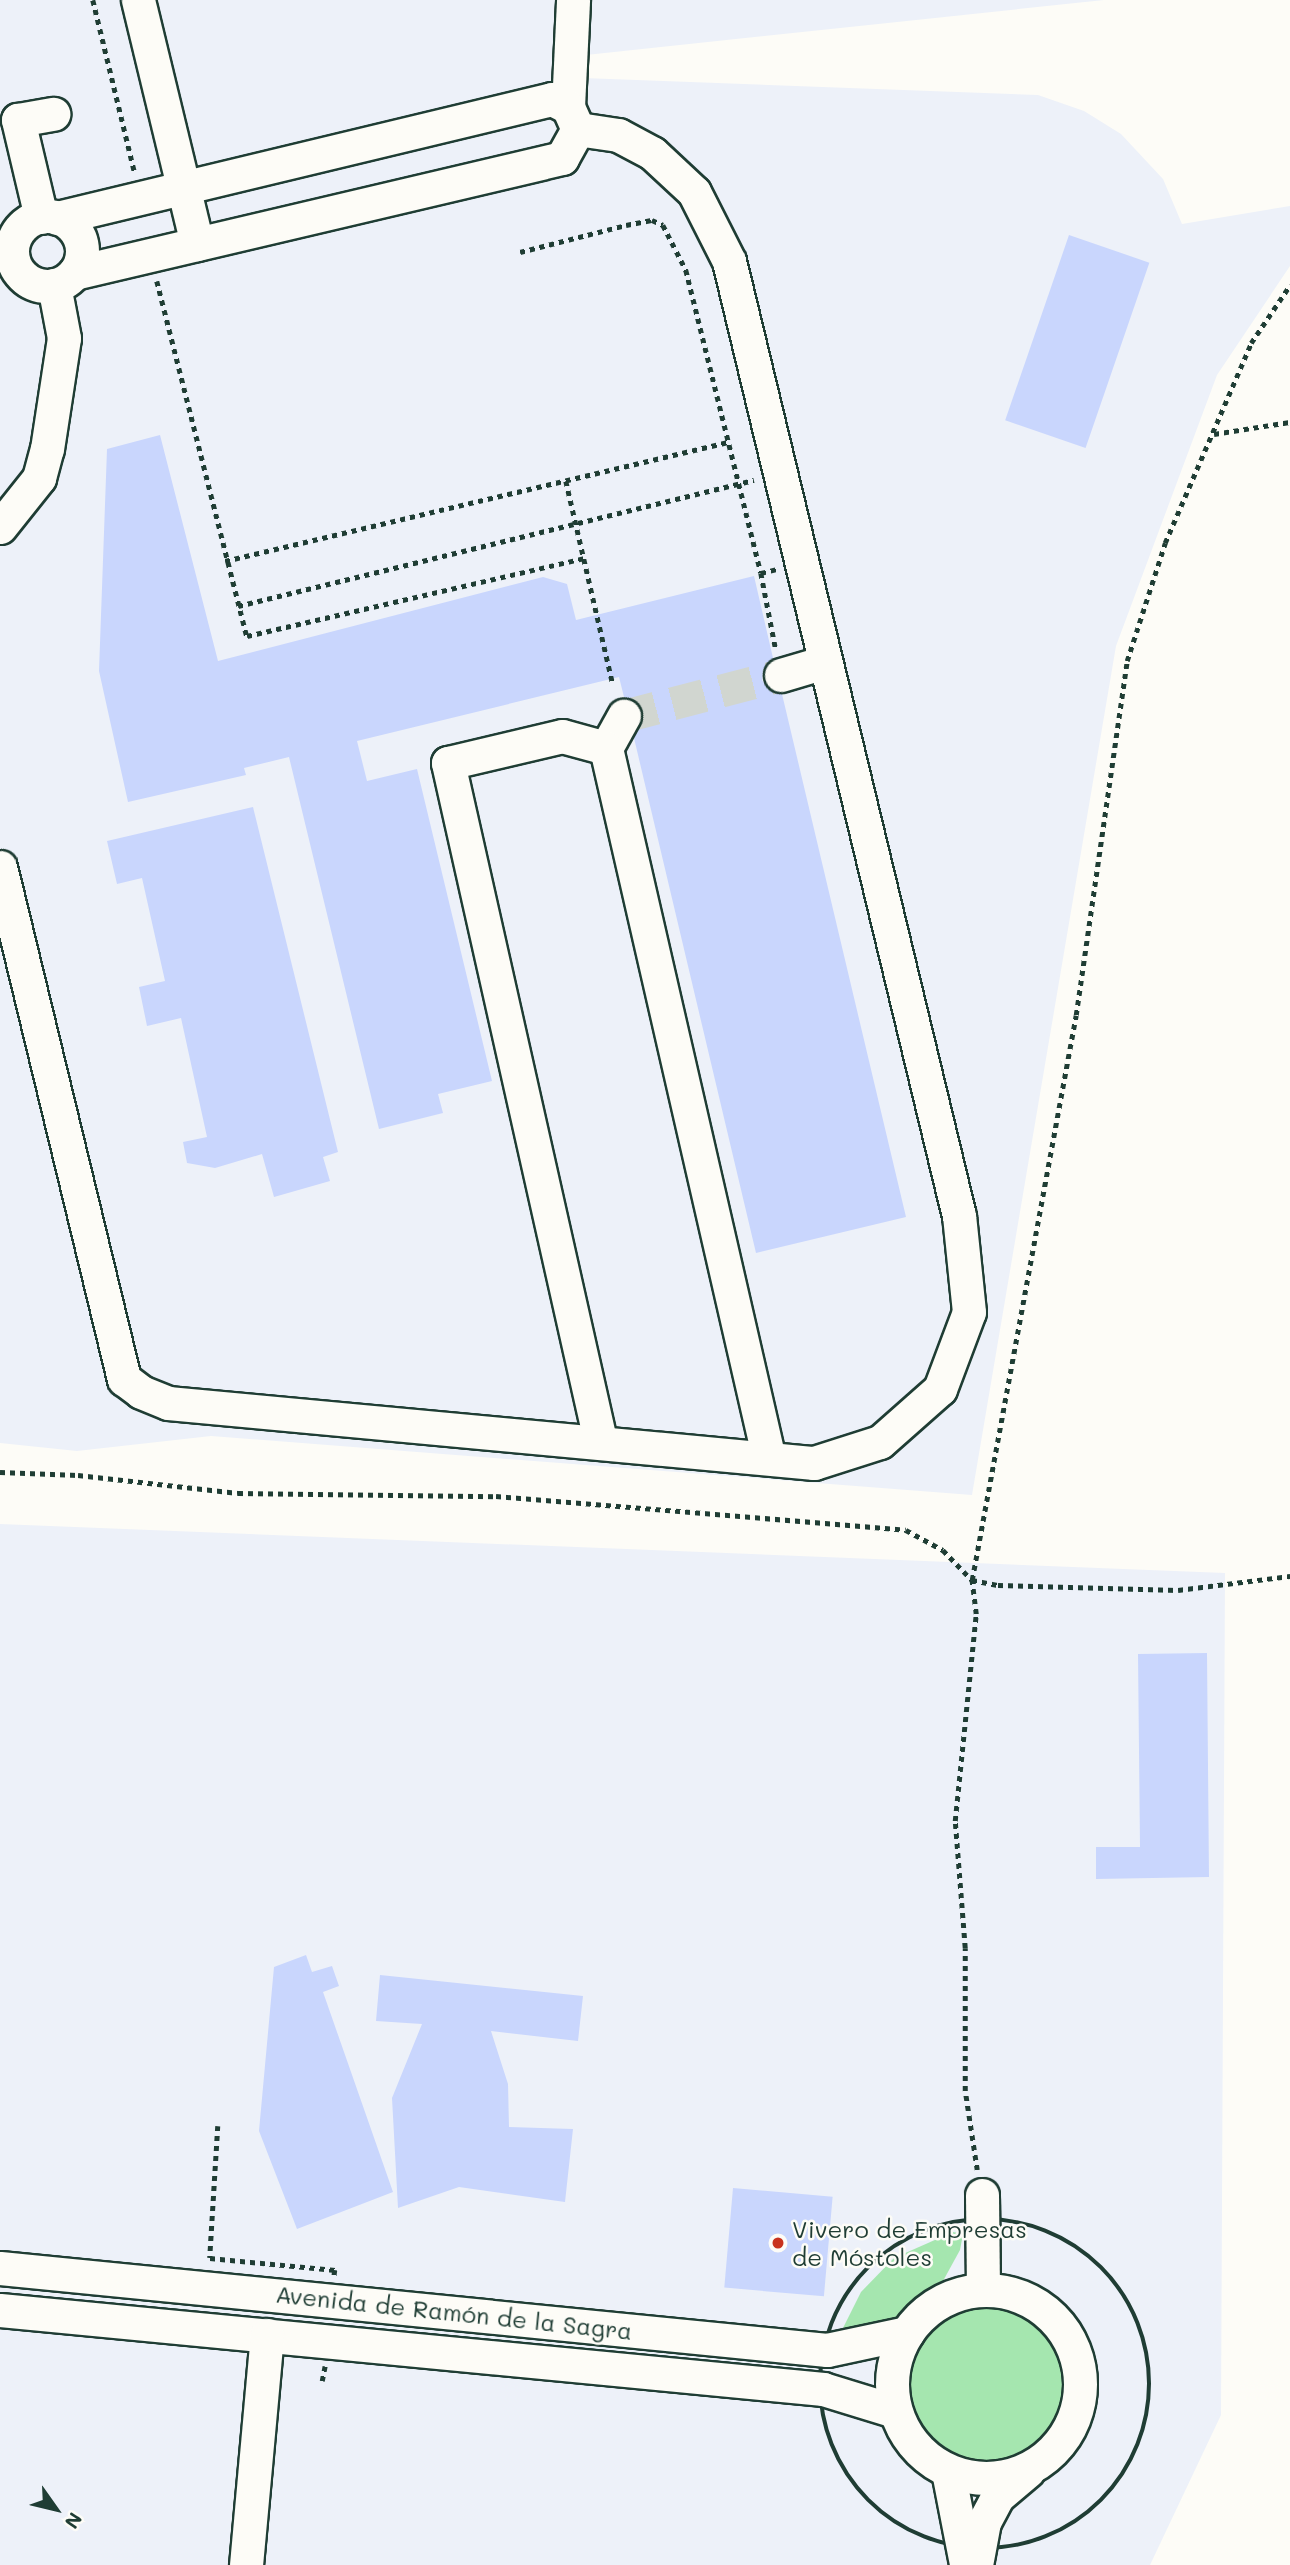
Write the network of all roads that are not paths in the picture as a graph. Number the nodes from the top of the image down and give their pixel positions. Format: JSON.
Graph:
{"nodes":[{"id":1,"x":138,"y":0,"type":"edge"},
{"id":2,"x":573,"y":0,"type":"edge"},
{"id":3,"x":53,"y":114,"type":"dead end"},
{"id":4,"x":573,"y":118,"type":"junction"},
{"id":5,"x":181,"y":188,"type":"junction"},
{"id":6,"x":49,"y":218,"type":"junction"},
{"id":7,"x":6,"y":243,"type":"edge"},
{"id":8,"x":197,"y":244,"type":"junction"},
{"id":9,"x":64,"y":279,"type":"junction"},
{"id":10,"x":0,"y":527,"type":"edge"},
{"id":11,"x":825,"y":662,"type":"junction"},
{"id":12,"x":781,"y":674,"type":"tunnel mouth"},
{"id":13,"x":624,"y":716,"type":"dead end"},
{"id":14,"x":606,"y":748,"type":"junction"},
{"id":15,"x":0,"y":867,"type":"edge"},
{"id":16,"x":600,"y":1440,"type":"junction"},
{"id":17,"x":768,"y":1455,"type":"junction"},
{"id":18,"x":982,"y":2207,"type":"road end"},
{"id":19,"x":0,"y":2268,"type":"edge"},
{"id":20,"x":983,"y":2290,"type":"junction"},
{"id":21,"x":0,"y":2310,"type":"edge"},
{"id":22,"x":906,"y":2333,"type":"junction"},
{"id":23,"x":267,"y":2334,"type":"junction"},
{"id":24,"x":895,"y":2411,"type":"junction"},
{"id":25,"x":1035,"y":2465,"type":"junction"},
{"id":26,"x":948,"y":2471,"type":"junction"},
{"id":27,"x":971,"y":2558,"type":"edge"},
{"id":28,"x":246,"y":2565,"type":"edge"}],
"edges":[{"from":1,"to":5,"type":"street"},
{"from":2,"to":4,"type":"street"},
{"from":3,"to":6,"type":"street"},
{"from":4,"to":5,"type":"street"},
{"from":4,"to":8,"type":"street"},
{"from":4,"to":11,"type":"street"},
{"from":5,"to":6,"type":"street"},
{"from":5,"to":8,"type":"street"},
{"from":6,"to":7,"type":"street"},
{"from":6,"to":9,"type":"street"},
{"from":7,"to":9,"type":"street"},
{"from":8,"to":9,"type":"street"},
{"from":9,"to":10,"type":"street"},
{"from":11,"to":12,"type":"street"},
{"from":11,"to":17,"type":"street"},
{"from":13,"to":14,"type":"street"},
{"from":14,"to":16,"type":"street"},
{"from":14,"to":17,"type":"street"},
{"from":15,"to":16,"type":"street"},
{"from":16,"to":17,"type":"street"},
{"from":18,"to":20,"type":"street"},
{"from":19,"to":22,"type":"street","name":"Avenida de Ramón de la Sagra"},
{"from":20,"to":22,"type":"street"},
{"from":20,"to":25,"type":"street"},
{"from":21,"to":23,"type":"street","name":"Avenida de Ramón de la Sagra"},
{"from":22,"to":24,"type":"street"},
{"from":23,"to":24,"type":"street","name":"Avenida de Ramón de la Sagra"},
{"from":23,"to":28,"type":"street"},
{"from":24,"to":26,"type":"street"},
{"from":25,"to":26,"type":"street"},
{"from":25,"to":27,"type":"street"},
{"from":26,"to":27,"type":"street"}]}
